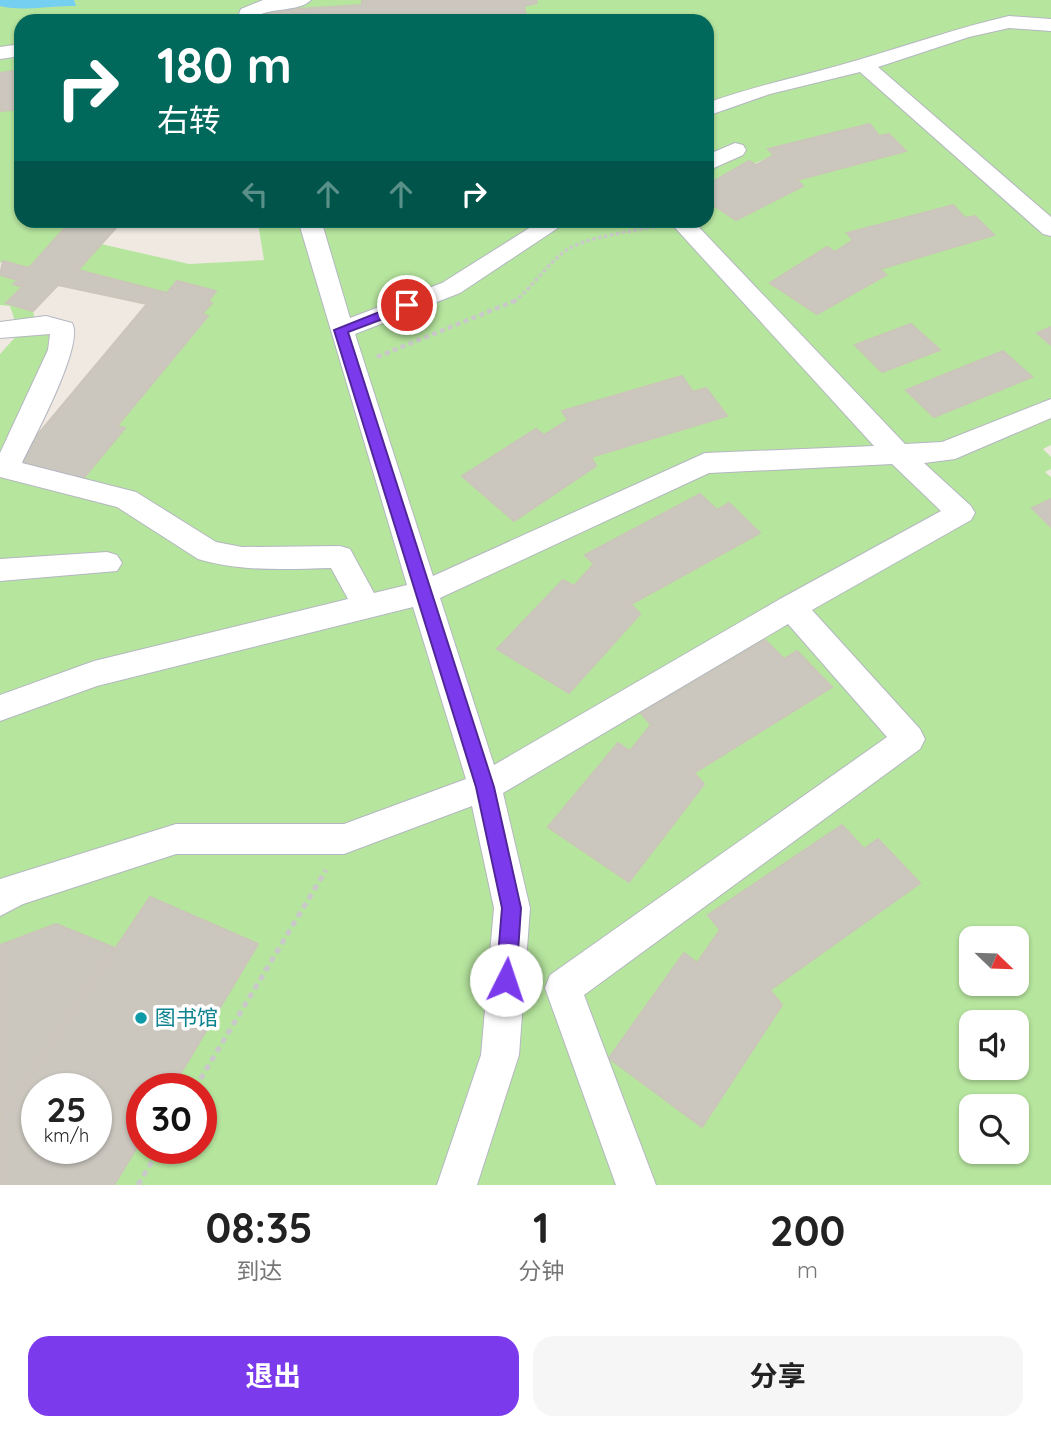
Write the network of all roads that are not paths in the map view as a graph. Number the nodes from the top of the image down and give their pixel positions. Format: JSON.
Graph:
{"nodes":[{"id":1,"x":301,"y":0,"type":"edge"},
{"id":2,"x":248,"y":14,"type":"edge"},
{"id":3,"x":1051,"y":25,"type":"edge"},
{"id":4,"x":864,"y":65,"type":"junction"},
{"id":5,"x":714,"y":108,"type":"edge"},
{"id":6,"x":735,"y":150,"type":"dead end"},
{"id":7,"x":714,"y":160,"type":"edge"},
{"id":8,"x":311,"y":228,"type":"edge"},
{"id":9,"x":546,"y":228,"type":"edge"},
{"id":10,"x":686,"y":228,"type":"edge"},
{"id":11,"x":1051,"y":229,"type":"edge"},
{"id":12,"x":0,"y":330,"type":"edge"},
{"id":13,"x":341,"y":330,"type":"junction"},
{"id":14,"x":1051,"y":408,"type":"edge"},
{"id":15,"x":898,"y":454,"type":"junction"},
{"id":16,"x":3,"y":474,"type":"edge"},
{"id":17,"x":107,"y":564,"type":"dead end"},
{"id":18,"x":0,"y":570,"type":"edge"},
{"id":19,"x":426,"y":592,"type":"junction"},
{"id":20,"x":367,"y":607,"type":"junction"},
{"id":21,"x":791,"y":607,"type":"junction"},
{"id":22,"x":0,"y":708,"type":"edge"},
{"id":23,"x":485,"y":787,"type":"junction"},
{"id":24,"x":0,"y":900,"type":"edge"},
{"id":25,"x":457,"y":1185,"type":"edge"},
{"id":26,"x":636,"y":1185,"type":"edge"}],
"edges":[{"from":1,"to":2,"type":"street"},
{"from":3,"to":4,"type":"street"},
{"from":4,"to":5,"type":"street"},
{"from":4,"to":11,"type":"street"},
{"from":6,"to":7,"type":"street"},
{"from":8,"to":13,"type":"street"},
{"from":9,"to":13,"type":"street"},
{"from":10,"to":15,"type":"street"},
{"from":12,"to":16,"type":"street"},
{"from":13,"to":19,"type":"street"},
{"from":14,"to":15,"type":"street"},
{"from":15,"to":19,"type":"street"},
{"from":15,"to":21,"type":"street"},
{"from":16,"to":20,"type":"street"},
{"from":17,"to":18,"type":"street"},
{"from":19,"to":20,"type":"street"},
{"from":19,"to":23,"type":"street"},
{"from":20,"to":22,"type":"street"},
{"from":21,"to":23,"type":"street"},
{"from":21,"to":26,"type":"street"},
{"from":23,"to":24,"type":"street"},
{"from":23,"to":25,"type":"street"}]}
